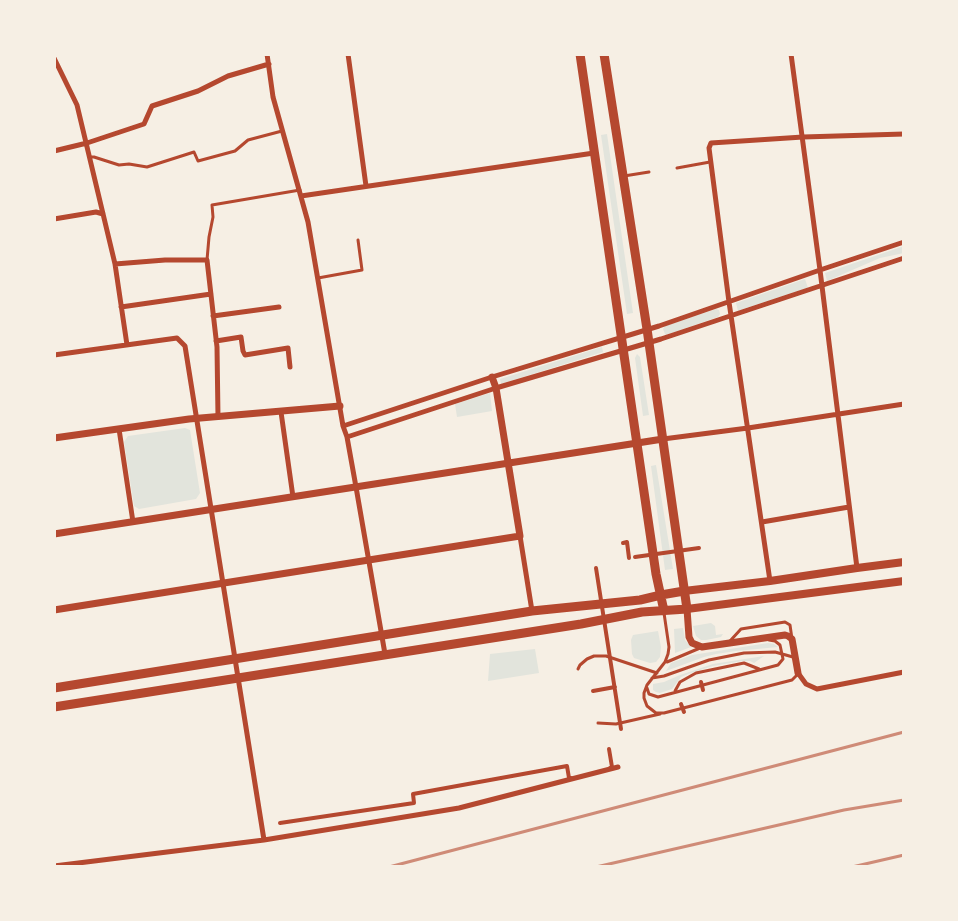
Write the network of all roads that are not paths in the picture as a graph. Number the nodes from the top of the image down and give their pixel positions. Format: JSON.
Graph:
{"nodes":[{"id":1,"x":267,"y":54,"type":"edge"},
{"id":2,"x":348,"y":54,"type":"edge"},
{"id":3,"x":580,"y":54,"type":"edge"},
{"id":4,"x":604,"y":54,"type":"edge"},
{"id":5,"x":791,"y":54,"type":"edge"},
{"id":6,"x":54,"y":58,"type":"edge"},
{"id":7,"x":268,"y":64,"type":"junction"},
{"id":8,"x":283,"y":131,"type":"junction"},
{"id":9,"x":904,"y":134,"type":"edge"},
{"id":10,"x":803,"y":137,"type":"junction"},
{"id":11,"x":87,"y":143,"type":"junction"},
{"id":12,"x":54,"y":151,"type":"edge"},
{"id":13,"x":594,"y":153,"type":"junction"},
{"id":14,"x":90,"y":157,"type":"junction"},
{"id":15,"x":710,"y":162,"type":"junction"},
{"id":16,"x":677,"y":168,"type":"dead end"},
{"id":17,"x":649,"y":172,"type":"dead end"},
{"id":18,"x":624,"y":176,"type":"junction"},
{"id":19,"x":366,"y":186,"type":"junction"},
{"id":20,"x":300,"y":193,"type":"junction"},
{"id":21,"x":103,"y":214,"type":"junction"},
{"id":22,"x":54,"y":219,"type":"edge"},
{"id":23,"x":358,"y":240,"type":"dead end"},
{"id":24,"x":904,"y":242,"type":"edge"},
{"id":25,"x":904,"y":258,"type":"edge"},
{"id":26,"x":207,"y":260,"type":"junction"},
{"id":27,"x":115,"y":264,"type":"junction"},
{"id":28,"x":820,"y":270,"type":"junction"},
{"id":29,"x":318,"y":278,"type":"junction"},
{"id":30,"x":822,"y":286,"type":"junction"},
{"id":31,"x":211,"y":294,"type":"junction"},
{"id":32,"x":729,"y":302,"type":"junction"},
{"id":33,"x":121,"y":307,"type":"junction"},
{"id":34,"x":279,"y":307,"type":"dead end"},
{"id":35,"x":213,"y":316,"type":"junction"},
{"id":36,"x":731,"y":316,"type":"junction"},
{"id":37,"x":647,"y":329,"type":"junction"},
{"id":38,"x":621,"y":338,"type":"junction"},
{"id":39,"x":216,"y":341,"type":"junction"},
{"id":40,"x":649,"y":342,"type":"junction"},
{"id":41,"x":127,"y":345,"type":"junction"},
{"id":42,"x":623,"y":350,"type":"junction"},
{"id":43,"x":54,"y":355,"type":"edge"},
{"id":44,"x":290,"y":367,"type":"dead end"},
{"id":45,"x":492,"y":376,"type":"junction"},
{"id":46,"x":496,"y":388,"type":"junction"},
{"id":47,"x":904,"y":404,"type":"edge"},
{"id":48,"x":340,"y":406,"type":"junction"},
{"id":49,"x":281,"y":412,"type":"junction"},
{"id":50,"x":838,"y":414,"type":"junction"},
{"id":51,"x":218,"y":417,"type":"junction"},
{"id":52,"x":197,"y":419,"type":"junction"},
{"id":53,"x":343,"y":426,"type":"junction"},
{"id":54,"x":748,"y":428,"type":"junction"},
{"id":55,"x":119,"y":429,"type":"junction"},
{"id":56,"x":347,"y":437,"type":"junction"},
{"id":57,"x":54,"y":438,"type":"edge"},
{"id":58,"x":663,"y":439,"type":"junction"},
{"id":59,"x":637,"y":443,"type":"junction"},
{"id":60,"x":508,"y":462,"type":"junction"},
{"id":61,"x":356,"y":487,"type":"junction"},
{"id":62,"x":293,"y":497,"type":"junction"},
{"id":63,"x":849,"y":507,"type":"junction"},
{"id":64,"x":212,"y":509,"type":"junction"},
{"id":65,"x":133,"y":522,"type":"junction"},
{"id":66,"x":762,"y":522,"type":"junction"},
{"id":67,"x":54,"y":534,"type":"edge"},
{"id":68,"x":520,"y":536,"type":"junction"},
{"id":69,"x":623,"y":543,"type":"dead end"},
{"id":70,"x":699,"y":548,"type":"dead end"},
{"id":71,"x":635,"y":557,"type":"dead end"},
{"id":72,"x":629,"y":558,"type":"dead end"},
{"id":73,"x":369,"y":560,"type":"junction"},
{"id":74,"x":904,"y":562,"type":"edge"},
{"id":75,"x":596,"y":568,"type":"dead end"},
{"id":76,"x":857,"y":568,"type":"junction"},
{"id":77,"x":770,"y":581,"type":"junction"},
{"id":78,"x":904,"y":581,"type":"edge"},
{"id":79,"x":223,"y":583,"type":"junction"},
{"id":80,"x":684,"y":591,"type":"junction"},
{"id":81,"x":661,"y":595,"type":"junction"},
{"id":82,"x":687,"y":609,"type":"junction"},
{"id":83,"x":54,"y":610,"type":"edge"},
{"id":84,"x":532,"y":611,"type":"junction"},
{"id":85,"x":664,"y":611,"type":"junction"},
{"id":86,"x":382,"y":635,"type":"junction"},
{"id":87,"x":764,"y":639,"type":"junction"},
{"id":88,"x":792,"y":639,"type":"junction"},
{"id":89,"x":727,"y":644,"type":"junction"},
{"id":90,"x":702,"y":647,"type":"junction"},
{"id":91,"x":782,"y":653,"type":"junction"},
{"id":92,"x":385,"y":654,"type":"junction"},
{"id":93,"x":795,"y":658,"type":"junction"},
{"id":94,"x":235,"y":659,"type":"junction"},
{"id":95,"x":665,"y":662,"type":"junction"},
{"id":96,"x":578,"y":669,"type":"dead end"},
{"id":97,"x":759,"y":669,"type":"junction"},
{"id":98,"x":904,"y":672,"type":"edge"},
{"id":99,"x":657,"y":673,"type":"junction"},
{"id":100,"x":798,"y":674,"type":"junction"},
{"id":101,"x":238,"y":678,"type":"junction"},
{"id":102,"x":652,"y":678,"type":"junction"},
{"id":103,"x":647,"y":685,"type":"junction"},
{"id":104,"x":615,"y":687,"type":"junction"},
{"id":105,"x":54,"y":688,"type":"edge"},
{"id":106,"x":593,"y":691,"type":"dead end"},
{"id":107,"x":675,"y":692,"type":"junction"},
{"id":108,"x":54,"y":707,"type":"edge"},
{"id":109,"x":664,"y":713,"type":"junction"},
{"id":110,"x":598,"y":723,"type":"dead end"},
{"id":111,"x":621,"y":729,"type":"dead end"},
{"id":112,"x":609,"y":749,"type":"dead end"},
{"id":113,"x":618,"y":767,"type":"dead end"},
{"id":114,"x":280,"y":823,"type":"dead end"},
{"id":115,"x":264,"y":840,"type":"junction"},
{"id":116,"x":54,"y":866,"type":"edge"}],
"edges":[{"from":1,"to":7,"type":"street"},
{"from":2,"to":19,"type":"street"},
{"from":3,"to":13,"type":"highway"},
{"from":4,"to":18,"type":"highway"},
{"from":5,"to":10,"type":"street"},
{"from":6,"to":11,"type":"street"},
{"from":7,"to":8,"type":"street"},
{"from":7,"to":11,"type":"street"},
{"from":8,"to":14,"type":"lane"},
{"from":8,"to":20,"type":"street"},
{"from":9,"to":10,"type":"street"},
{"from":10,"to":15,"type":"street"},
{"from":10,"to":28,"type":"street"},
{"from":11,"to":12,"type":"street"},
{"from":11,"to":14,"type":"street"},
{"from":13,"to":19,"type":"street"},
{"from":13,"to":38,"type":"highway"},
{"from":14,"to":21,"type":"street"},
{"from":15,"to":16,"type":"lane"},
{"from":15,"to":32,"type":"street"},
{"from":17,"to":18,"type":"lane"},
{"from":18,"to":37,"type":"highway"},
{"from":19,"to":20,"type":"street"},
{"from":20,"to":26,"type":"lane"},
{"from":20,"to":29,"type":"street"},
{"from":21,"to":22,"type":"street"},
{"from":21,"to":27,"type":"street"},
{"from":23,"to":29,"type":"lane"},
{"from":24,"to":28,"type":"street"},
{"from":25,"to":30,"type":"street"},
{"from":26,"to":27,"type":"street"},
{"from":26,"to":31,"type":"street"},
{"from":27,"to":33,"type":"street"},
{"from":28,"to":30,"type":"street"},
{"from":28,"to":32,"type":"street"},
{"from":29,"to":48,"type":"street"},
{"from":30,"to":36,"type":"street"},
{"from":30,"to":50,"type":"street"},
{"from":31,"to":33,"type":"street"},
{"from":31,"to":35,"type":"street"},
{"from":32,"to":36,"type":"street"},
{"from":32,"to":37,"type":"street"},
{"from":33,"to":41,"type":"street"},
{"from":34,"to":35,"type":"street"},
{"from":35,"to":39,"type":"street"},
{"from":36,"to":40,"type":"street"},
{"from":36,"to":54,"type":"street"},
{"from":37,"to":38,"type":"street"},
{"from":37,"to":40,"type":"highway"},
{"from":38,"to":42,"type":"highway"},
{"from":38,"to":45,"type":"street"},
{"from":39,"to":44,"type":"street"},
{"from":39,"to":51,"type":"street"},
{"from":40,"to":42,"type":"street"},
{"from":40,"to":58,"type":"highway"},
{"from":41,"to":43,"type":"street"},
{"from":41,"to":52,"type":"street"},
{"from":42,"to":46,"type":"street"},
{"from":42,"to":59,"type":"highway"},
{"from":45,"to":46,"type":"street"},
{"from":45,"to":53,"type":"street"},
{"from":46,"to":56,"type":"street"},
{"from":46,"to":60,"type":"street"},
{"from":47,"to":50,"type":"street"},
{"from":48,"to":49,"type":"street"},
{"from":48,"to":53,"type":"street"},
{"from":49,"to":51,"type":"street"},
{"from":49,"to":62,"type":"street"},
{"from":50,"to":54,"type":"street"},
{"from":50,"to":63,"type":"street"},
{"from":51,"to":52,"type":"street"},
{"from":52,"to":55,"type":"street"},
{"from":52,"to":64,"type":"street"},
{"from":53,"to":56,"type":"street"},
{"from":54,"to":58,"type":"street"},
{"from":54,"to":66,"type":"street"},
{"from":55,"to":57,"type":"street"},
{"from":55,"to":65,"type":"street"},
{"from":56,"to":61,"type":"street"},
{"from":58,"to":59,"type":"street"},
{"from":58,"to":80,"type":"highway"},
{"from":59,"to":60,"type":"street"},
{"from":59,"to":81,"type":"highway"},
{"from":60,"to":61,"type":"street"},
{"from":60,"to":68,"type":"street"},
{"from":61,"to":62,"type":"street"},
{"from":61,"to":73,"type":"street"},
{"from":62,"to":64,"type":"street"},
{"from":63,"to":66,"type":"street"},
{"from":63,"to":76,"type":"street"},
{"from":64,"to":65,"type":"street"},
{"from":64,"to":79,"type":"street"},
{"from":65,"to":67,"type":"street"},
{"from":66,"to":77,"type":"street"},
{"from":68,"to":73,"type":"street"},
{"from":68,"to":84,"type":"street"},
{"from":69,"to":72,"type":"street"},
{"from":70,"to":71,"type":"street"},
{"from":73,"to":79,"type":"street"},
{"from":73,"to":86,"type":"street"},
{"from":74,"to":76,"type":"main road"},
{"from":75,"to":104,"type":"street"},
{"from":76,"to":77,"type":"main road"},
{"from":77,"to":80,"type":"main road"},
{"from":78,"to":82,"type":"main road"},
{"from":79,"to":83,"type":"street"},
{"from":79,"to":94,"type":"street"},
{"from":80,"to":81,"type":"highway"},
{"from":80,"to":82,"type":"highway"},
{"from":81,"to":84,"type":"highway"},
{"from":81,"to":85,"type":"highway"},
{"from":82,"to":85,"type":"highway"},
{"from":82,"to":90,"type":"street"},
{"from":84,"to":86,"type":"highway"},
{"from":85,"to":92,"type":"highway"},
{"from":85,"to":95,"type":"lane"},
{"from":86,"to":92,"type":"street"},
{"from":86,"to":94,"type":"highway"},
{"from":87,"to":88,"type":"street"},
{"from":87,"to":89,"type":"street"},
{"from":87,"to":91,"type":"lane"},
{"from":88,"to":89,"type":"lane"},
{"from":88,"to":93,"type":"street"},
{"from":89,"to":90,"type":"street"},
{"from":90,"to":95,"type":"lane"},
{"from":91,"to":93,"type":"lane"},
{"from":91,"to":97,"type":"lane"},
{"from":91,"to":102,"type":"lane"},
{"from":92,"to":101,"type":"highway"},
{"from":93,"to":100,"type":"street"},
{"from":94,"to":101,"type":"street"},
{"from":94,"to":105,"type":"highway"},
{"from":95,"to":99,"type":"lane"},
{"from":96,"to":99,"type":"lane"},
{"from":97,"to":107,"type":"lane"},
{"from":97,"to":107,"type":"lane"},
{"from":98,"to":100,"type":"street"},
{"from":99,"to":102,"type":"lane"},
{"from":100,"to":109,"type":"lane"},
{"from":101,"to":108,"type":"highway"},
{"from":101,"to":115,"type":"street"},
{"from":102,"to":103,"type":"lane"},
{"from":103,"to":107,"type":"lane"},
{"from":103,"to":109,"type":"lane"},
{"from":104,"to":106,"type":"street"},
{"from":104,"to":111,"type":"street"},
{"from":109,"to":110,"type":"lane"},
{"from":112,"to":114,"type":"street"},
{"from":113,"to":115,"type":"street"},
{"from":115,"to":116,"type":"street"}]}
